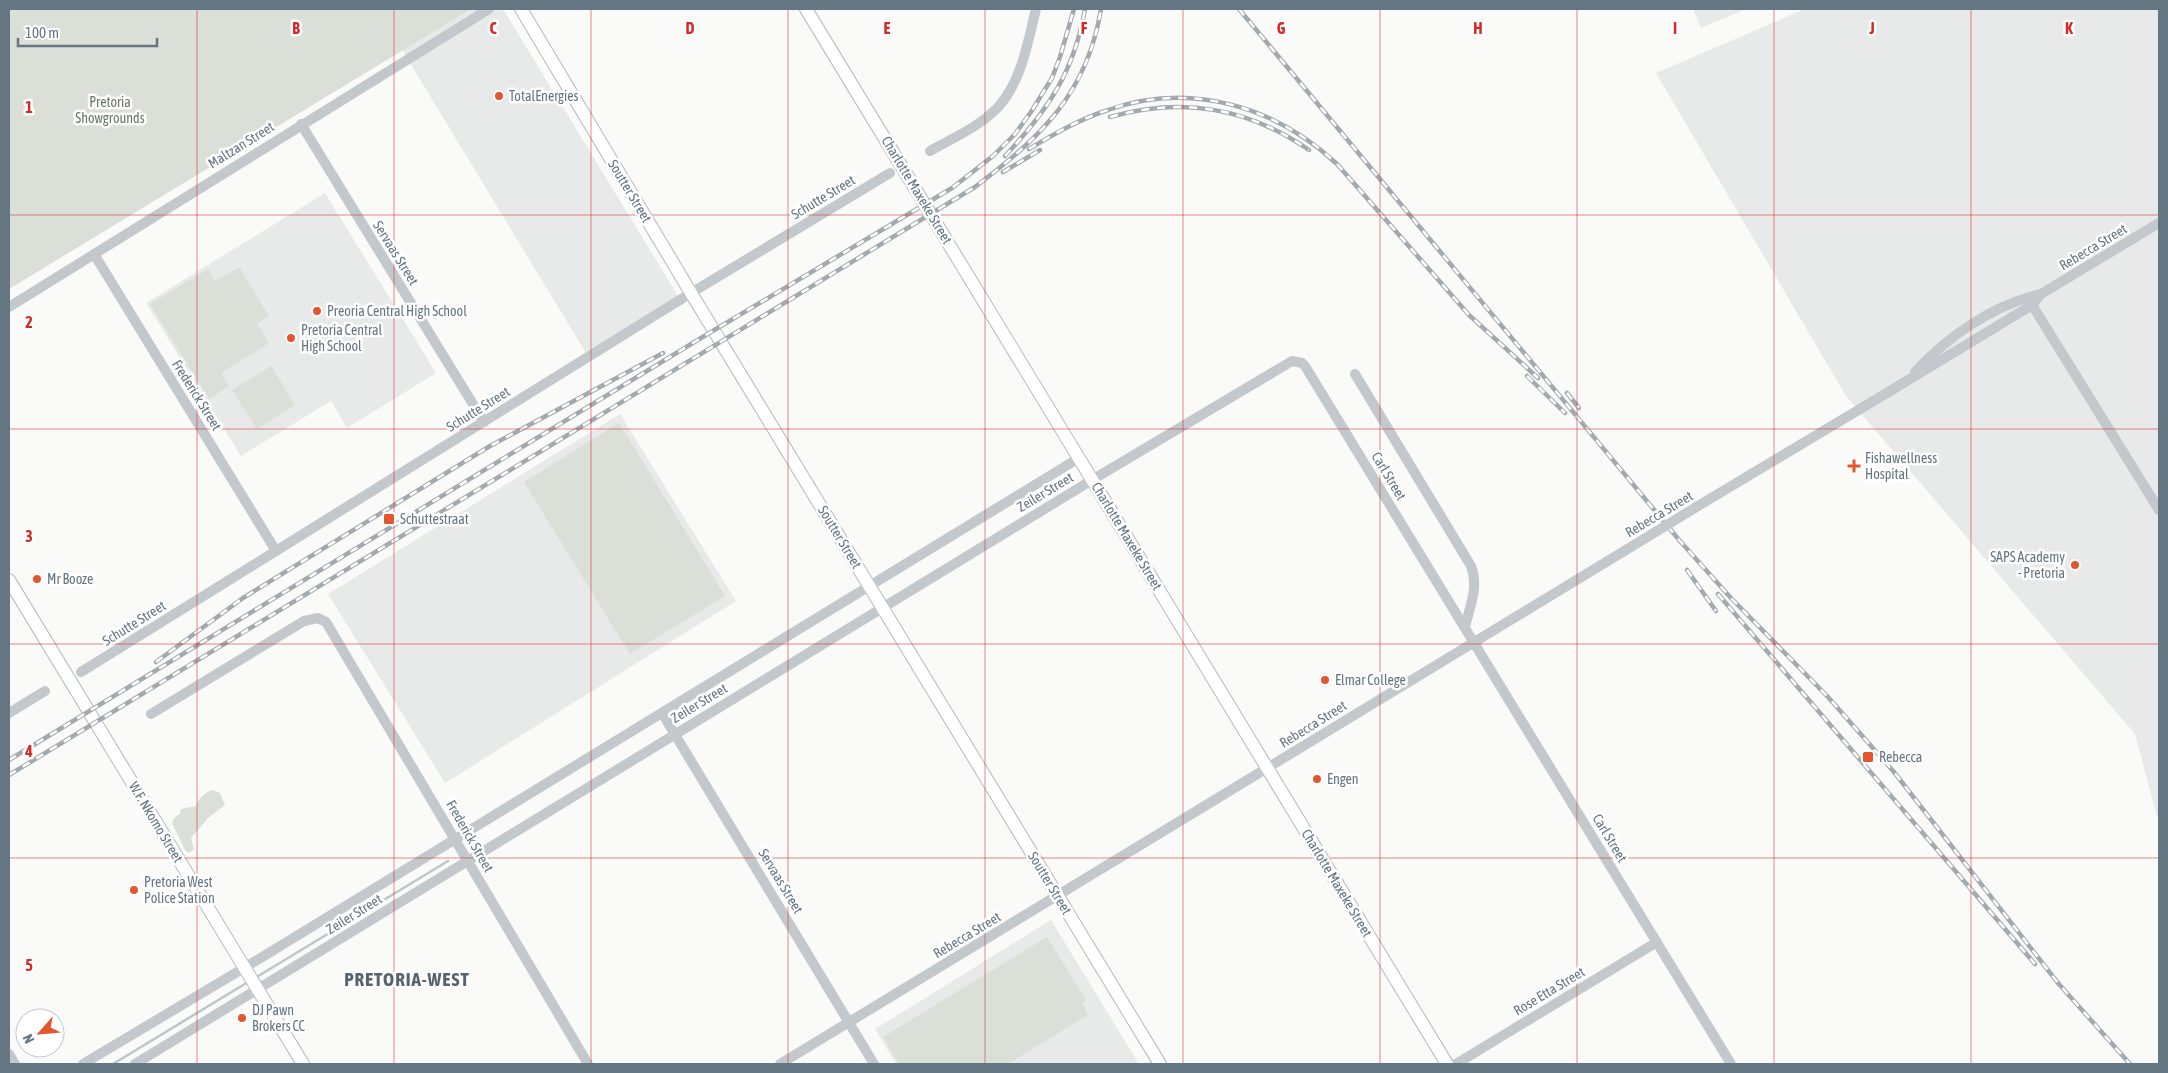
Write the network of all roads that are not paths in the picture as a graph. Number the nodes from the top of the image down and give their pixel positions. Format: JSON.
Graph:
{"nodes":[{"id":1,"x":489,"y":9,"type":"edge"},
{"id":2,"x":522,"y":9,"type":"edge"},
{"id":3,"x":806,"y":9,"type":"edge"},
{"id":4,"x":1035,"y":12,"type":"edge"},
{"id":5,"x":301,"y":124,"type":"junction"},
{"id":6,"x":930,"y":151,"type":"dead end"},
{"id":7,"x":890,"y":173,"type":"dead end"},
{"id":8,"x":2159,"y":223,"type":"edge"},
{"id":9,"x":94,"y":254,"type":"junction"},
{"id":10,"x":691,"y":293,"type":"junction"},
{"id":11,"x":2030,"y":301,"type":"junction"},
{"id":12,"x":9,"y":306,"type":"edge"},
{"id":13,"x":1279,"y":368,"type":"joint"},
{"id":14,"x":1355,"y":374,"type":"dead end"},
{"id":15,"x":1911,"y":377,"type":"junction"},
{"id":16,"x":484,"y":422,"type":"junction"},
{"id":17,"x":1078,"y":458,"type":"junction"},
{"id":18,"x":1092,"y":480,"type":"junction"},
{"id":19,"x":2159,"y":510,"type":"edge"},
{"id":20,"x":276,"y":551,"type":"junction"},
{"id":21,"x":9,"y":580,"type":"edge"},
{"id":22,"x":870,"y":586,"type":"junction"},
{"id":23,"x":883,"y":607,"type":"junction"},
{"id":24,"x":1465,"y":626,"type":"junction"},
{"id":25,"x":1474,"y":643,"type":"junction"},
{"id":26,"x":81,"y":672,"type":"dead end"},
{"id":27,"x":45,"y":691,"type":"dead end"},
{"id":28,"x":662,"y":712,"type":"junction"},
{"id":29,"x":9,"y":713,"type":"edge"},
{"id":30,"x":151,"y":714,"type":"dead end"},
{"id":31,"x":676,"y":733,"type":"junction"},
{"id":32,"x":1268,"y":768,"type":"junction"},
{"id":33,"x":456,"y":838,"type":"junction"},
{"id":34,"x":467,"y":860,"type":"junction"},
{"id":35,"x":1058,"y":896,"type":"junction"},
{"id":36,"x":1657,"y":942,"type":"junction"},
{"id":37,"x":245,"y":969,"type":"junction"},
{"id":38,"x":257,"y":989,"type":"junction"},
{"id":39,"x":849,"y":1022,"type":"junction"},
{"id":40,"x":9,"y":1054,"type":"edge"},
{"id":41,"x":15,"y":1064,"type":"edge"},
{"id":42,"x":83,"y":1064,"type":"edge"},
{"id":43,"x":135,"y":1064,"type":"edge"},
{"id":44,"x":303,"y":1064,"type":"edge"},
{"id":45,"x":588,"y":1064,"type":"edge"},
{"id":46,"x":780,"y":1064,"type":"edge"},
{"id":47,"x":874,"y":1064,"type":"edge"},
{"id":48,"x":1160,"y":1064,"type":"edge"},
{"id":49,"x":1447,"y":1064,"type":"edge"},
{"id":50,"x":1456,"y":1064,"type":"edge"},
{"id":51,"x":1731,"y":1064,"type":"edge"}],
"edges":[{"from":1,"to":5,"type":"street","name":"Maltzan Street"},
{"from":2,"to":10,"type":"main road","name":"Soutter Street"},
{"from":3,"to":17,"type":"main road","name":"Charlotte Maxeke Street"},
{"from":4,"to":6,"type":"street"},
{"from":5,"to":9,"type":"street","name":"Maltzan Street"},
{"from":5,"to":16,"type":"street","name":"Servaas Street"},
{"from":7,"to":10,"type":"street","name":"Schutte Street"},
{"from":8,"to":11,"type":"street","name":"Rebecca Street"},
{"from":9,"to":12,"type":"street","name":"Maltzan Street"},
{"from":9,"to":20,"type":"street","name":"Frederick Street"},
{"from":10,"to":16,"type":"street","name":"Schutte Street"},
{"from":10,"to":22,"type":"main road","name":"Soutter Street"},
{"from":11,"to":15,"type":"street","name":"Rebecca Street"},
{"from":11,"to":15,"type":"street","name":"Rebecca Street"},
{"from":11,"to":19,"type":"street"},
{"from":13,"to":18,"type":"street","name":"Zeiler Street"},
{"from":13,"to":24,"type":"street","name":"Carl Street"},
{"from":14,"to":24,"type":"street","name":"Carl Street"},
{"from":15,"to":25,"type":"street","name":"Rebecca Street","bridge":true},
{"from":16,"to":20,"type":"street","name":"Schutte Street"},
{"from":17,"to":18,"type":"main road","name":"Charlotte Maxeke Street"},
{"from":17,"to":22,"type":"street","name":"Zeiler Street"},
{"from":18,"to":23,"type":"street","name":"Zeiler Street"},
{"from":18,"to":32,"type":"main road","name":"Charlotte Maxeke Street"},
{"from":20,"to":26,"type":"street","name":"Schutte Street"},
{"from":21,"to":37,"type":"main road","name":"W.F. Nkomo Street"},
{"from":22,"to":23,"type":"main road","name":"Soutter Street"},
{"from":22,"to":28,"type":"street","name":"Zeiler Street"},
{"from":23,"to":31,"type":"street","name":"Zeiler Street"},
{"from":23,"to":35,"type":"main road","name":"Soutter Street"},
{"from":24,"to":25,"type":"street","name":"Carl Street"},
{"from":25,"to":32,"type":"street","name":"Rebecca Street"},
{"from":25,"to":36,"type":"street","name":"Carl Street"},
{"from":27,"to":29,"type":"street"},
{"from":28,"to":31,"type":"street","name":"Servaas Street"},
{"from":28,"to":33,"type":"street","name":"Zeiler Street"},
{"from":30,"to":33,"type":"street","name":"Frederick Street"},
{"from":31,"to":34,"type":"street","name":"Zeiler Street"},
{"from":31,"to":39,"type":"street","name":"Servaas Street"},
{"from":32,"to":35,"type":"street","name":"Rebecca Street"},
{"from":32,"to":49,"type":"main road","name":"Charlotte Maxeke Street"},
{"from":33,"to":34,"type":"street","name":"Frederick Street"},
{"from":33,"to":37,"type":"street","name":"Zeiler Street"},
{"from":34,"to":38,"type":"street","name":"Zeiler Street"},
{"from":34,"to":45,"type":"street","name":"Frederick Street"},
{"from":35,"to":39,"type":"street","name":"Rebecca Street"},
{"from":35,"to":48,"type":"main road","name":"Soutter Street"},
{"from":36,"to":50,"type":"street","name":"Rose Etta Street"},
{"from":36,"to":51,"type":"street","name":"Carl Street"},
{"from":37,"to":38,"type":"main road","name":"W.F. Nkomo Street"},
{"from":37,"to":42,"type":"street","name":"Zeiler Street"},
{"from":38,"to":43,"type":"street","name":"Zeiler Street"},
{"from":38,"to":44,"type":"main road","name":"W.F. Nkomo Street"},
{"from":39,"to":46,"type":"street","name":"Rebecca Street"},
{"from":39,"to":47,"type":"street","name":"Servaas Street"},
{"from":40,"to":41,"type":"street"}]}
